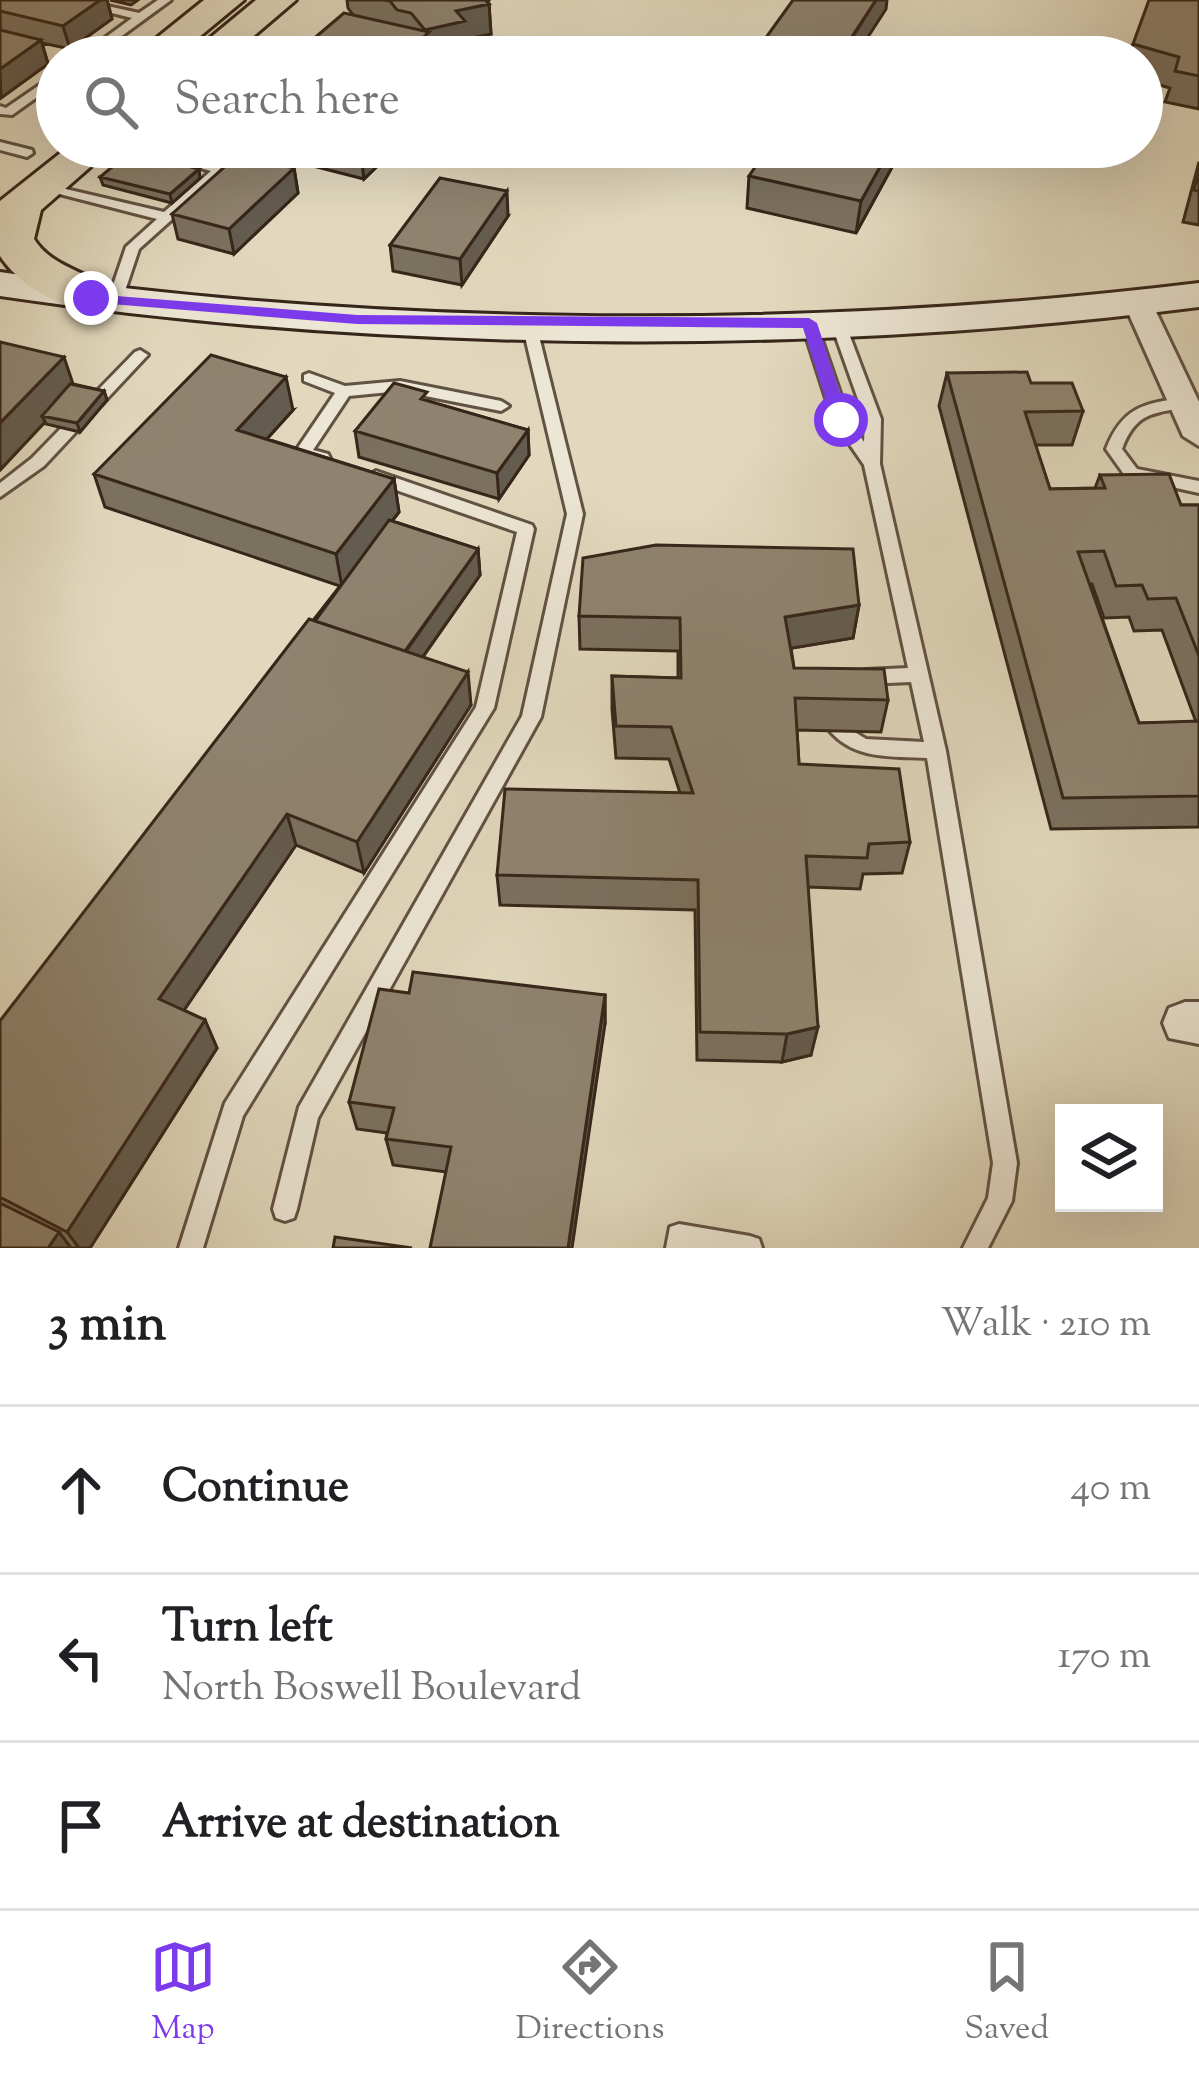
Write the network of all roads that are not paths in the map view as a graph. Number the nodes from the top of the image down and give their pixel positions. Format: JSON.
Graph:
{"nodes":[{"id":1,"x":65,"y":0,"type":"edge"},
{"id":2,"x":165,"y":0,"type":"edge"},
{"id":3,"x":226,"y":0,"type":"edge"},
{"id":4,"x":278,"y":0,"type":"edge"},
{"id":5,"x":141,"y":17,"type":"junction"},
{"id":6,"x":114,"y":36,"type":"edge"},
{"id":7,"x":179,"y":36,"type":"edge"},
{"id":8,"x":233,"y":36,"type":"edge"},
{"id":9,"x":36,"y":92,"type":"edge"},
{"id":10,"x":0,"y":110,"type":"edge"},
{"id":11,"x":212,"y":168,"type":"edge"},
{"id":12,"x":21,"y":174,"type":"edge"},
{"id":13,"x":166,"y":218,"type":"junction"},
{"id":14,"x":0,"y":284,"type":"edge"},
{"id":15,"x":1199,"y":295,"type":"edge"},
{"id":16,"x":103,"y":299,"type":"junction"},
{"id":17,"x":1137,"y":302,"type":"junction"},
{"id":18,"x":824,"y":323,"type":"junction"},
{"id":19,"x":529,"y":324,"type":"junction"},
{"id":20,"x":140,"y":355,"type":"dead end"},
{"id":21,"x":309,"y":378,"type":"dead end"},
{"id":22,"x":344,"y":391,"type":"junction"},
{"id":23,"x":1184,"y":404,"type":"junction"},
{"id":24,"x":501,"y":406,"type":"dead end"},
{"id":25,"x":1199,"y":436,"type":"edge"},
{"id":26,"x":872,"y":464,"type":"junction"},
{"id":27,"x":1199,"y":487,"type":"edge"},
{"id":28,"x":0,"y":491,"type":"edge"},
{"id":29,"x":921,"y":676,"type":"junction"},
{"id":30,"x":850,"y":683,"type":"edge"},
{"id":31,"x":840,"y":731,"type":"edge"},
{"id":32,"x":936,"y":751,"type":"junction"},
{"id":33,"x":285,"y":1209,"type":"dead end"},
{"id":34,"x":191,"y":1248,"type":"edge"},
{"id":35,"x":678,"y":1248,"type":"edge"},
{"id":36,"x":750,"y":1248,"type":"edge"},
{"id":37,"x":975,"y":1248,"type":"edge"}],
"edges":[{"from":1,"to":5,"type":"lane"},
{"from":2,"to":5,"type":"lane"},
{"from":3,"to":7,"type":"main road"},
{"from":4,"to":8,"type":"main road"},
{"from":5,"to":6,"type":"lane"},
{"from":9,"to":10,"type":"lane"},
{"from":11,"to":13,"type":"lane"},
{"from":12,"to":13,"type":"lane"},
{"from":12,"to":16,"type":"main road"},
{"from":13,"to":16,"type":"lane"},
{"from":14,"to":16,"type":"street"},
{"from":15,"to":17,"type":"street"},
{"from":16,"to":19,"type":"street"},
{"from":17,"to":18,"type":"street"},
{"from":17,"to":23,"type":"street"},
{"from":18,"to":19,"type":"street"},
{"from":18,"to":26,"type":"lane"},
{"from":18,"to":26,"type":"lane"},
{"from":19,"to":33,"type":"lane"},
{"from":20,"to":28,"type":"lane"},
{"from":21,"to":22,"type":"lane"},
{"from":22,"to":24,"type":"lane"},
{"from":22,"to":34,"type":"lane"},
{"from":23,"to":25,"type":"street"},
{"from":23,"to":27,"type":"lane"},
{"from":26,"to":29,"type":"lane"},
{"from":29,"to":30,"type":"lane"},
{"from":29,"to":32,"type":"lane"},
{"from":31,"to":32,"type":"lane"},
{"from":32,"to":37,"type":"lane"},
{"from":35,"to":36,"type":"lane"}]}
